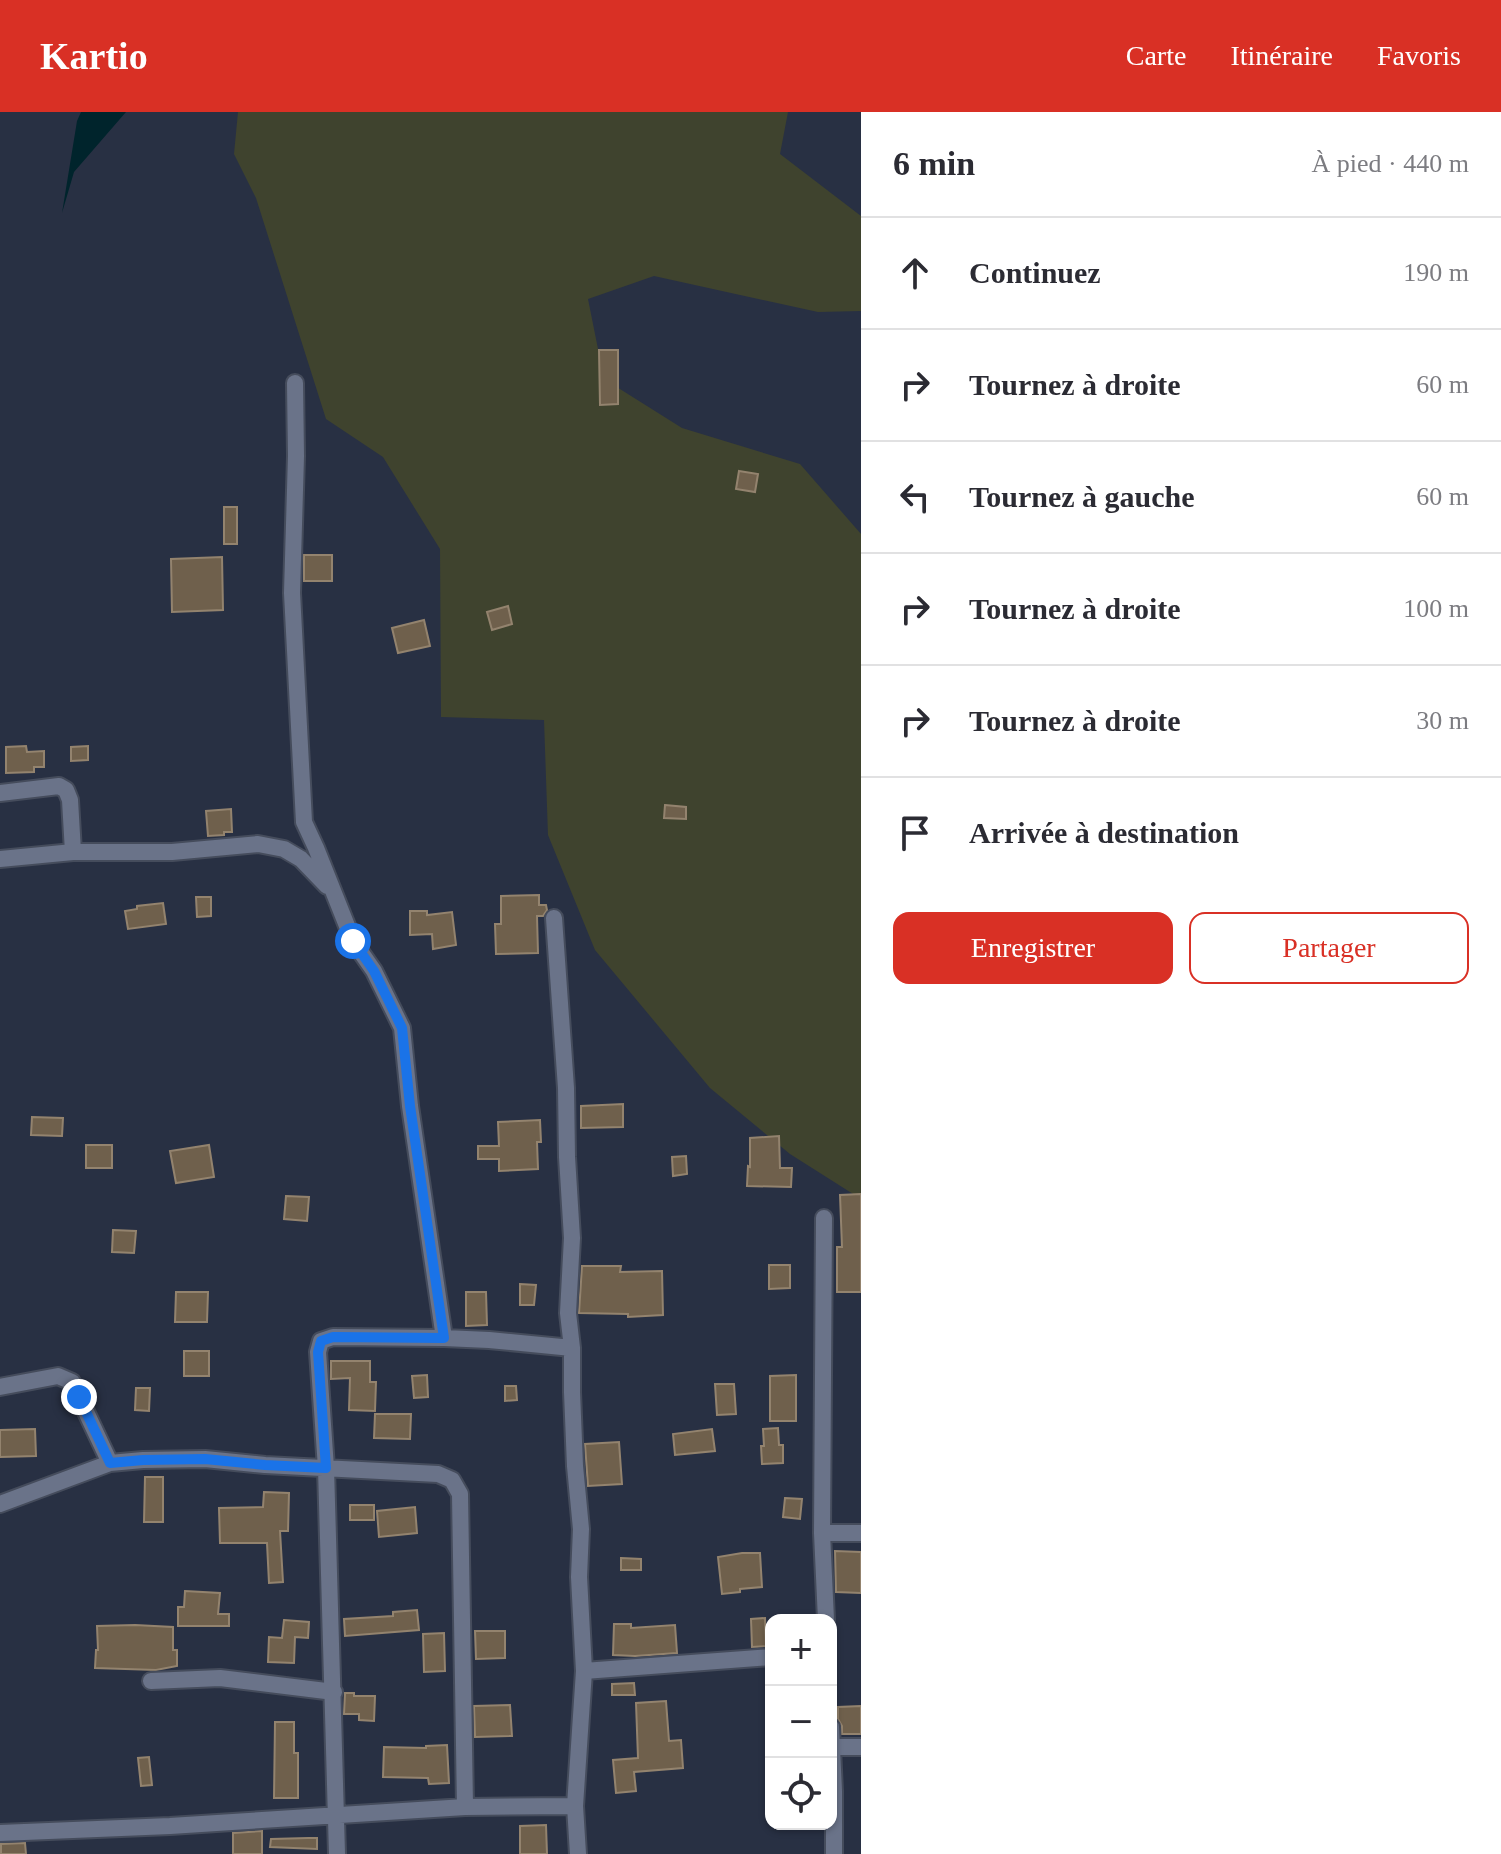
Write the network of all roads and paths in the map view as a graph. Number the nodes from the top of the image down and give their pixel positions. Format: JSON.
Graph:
{"nodes":[{"id":1,"x":295,"y":383,"type":"dead end"},
{"id":2,"x":0,"y":793,"type":"edge"},
{"id":3,"x":73,"y":852,"type":"junction"},
{"id":4,"x":0,"y":859,"type":"edge"},
{"id":5,"x":335,"y":894,"type":"junction"},
{"id":6,"x":554,"y":918,"type":"dead end"},
{"id":7,"x":824,"y":1218,"type":"dead end"},
{"id":8,"x":444,"y":1338,"type":"junction"},
{"id":9,"x":572,"y":1348,"type":"junction"},
{"id":10,"x":0,"y":1387,"type":"edge"},
{"id":11,"x":110,"y":1463,"type":"junction"},
{"id":12,"x":326,"y":1468,"type":"junction"},
{"id":13,"x":0,"y":1504,"type":"edge"},
{"id":14,"x":822,"y":1533,"type":"junction"},
{"id":15,"x":861,"y":1533,"type":"edge"},
{"id":16,"x":826,"y":1614,"type":"edge"},
{"id":17,"x":765,"y":1657,"type":"edge"},
{"id":18,"x":584,"y":1671,"type":"junction"},
{"id":19,"x":151,"y":1681,"type":"dead end"},
{"id":20,"x":334,"y":1692,"type":"junction"},
{"id":21,"x":837,"y":1747,"type":"edge"},
{"id":22,"x":861,"y":1747,"type":"edge"},
{"id":23,"x":832,"y":1758,"type":"edge"},
{"id":24,"x":575,"y":1806,"type":"junction"},
{"id":25,"x":465,"y":1807,"type":"junction"},
{"id":26,"x":337,"y":1815,"type":"junction"},
{"id":27,"x":0,"y":1833,"type":"edge"},
{"id":28,"x":337,"y":1854,"type":"edge"},
{"id":29,"x":578,"y":1854,"type":"edge"},
{"id":30,"x":834,"y":1854,"type":"edge"}],
"edges":[{"from":1,"to":5,"type":"street"},
{"from":2,"to":3,"type":"street"},
{"from":3,"to":4,"type":"street"},
{"from":3,"to":5,"type":"street"},
{"from":5,"to":8,"type":"street"},
{"from":6,"to":9,"type":"street"},
{"from":7,"to":14,"type":"street"},
{"from":8,"to":9,"type":"street"},
{"from":8,"to":12,"type":"street"},
{"from":9,"to":18,"type":"street"},
{"from":10,"to":11,"type":"street"},
{"from":11,"to":12,"type":"street"},
{"from":11,"to":13,"type":"street"},
{"from":12,"to":20,"type":"street"},
{"from":12,"to":25,"type":"street"},
{"from":14,"to":15,"type":"street"},
{"from":14,"to":16,"type":"street"},
{"from":17,"to":18,"type":"street"},
{"from":18,"to":24,"type":"street"},
{"from":19,"to":20,"type":"street"},
{"from":20,"to":26,"type":"street"},
{"from":21,"to":22,"type":"street"},
{"from":23,"to":30,"type":"street"},
{"from":24,"to":25,"type":"street"},
{"from":24,"to":29,"type":"street"},
{"from":25,"to":26,"type":"street"},
{"from":26,"to":27,"type":"street"},
{"from":26,"to":28,"type":"street"}]}
